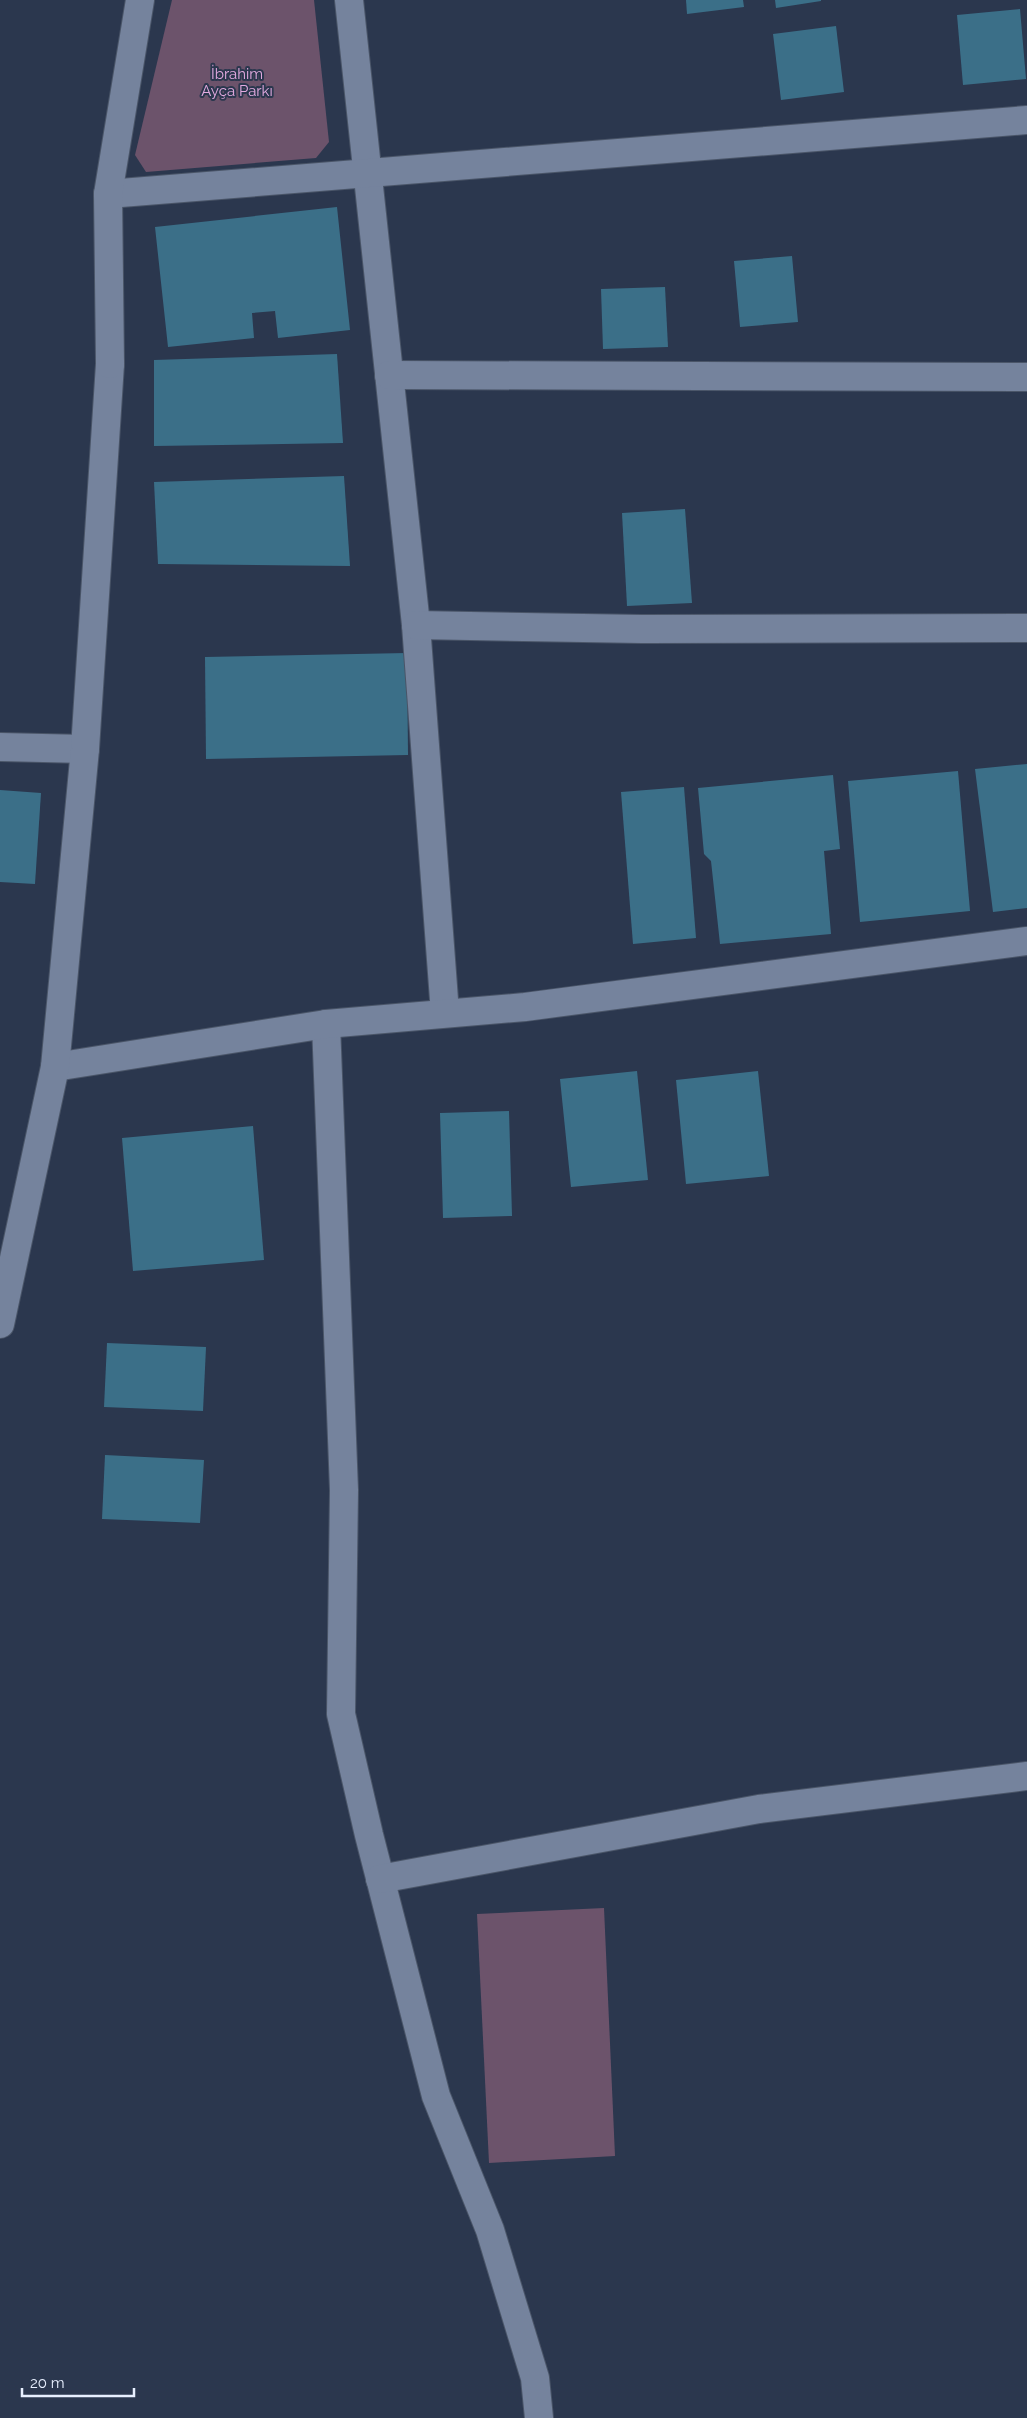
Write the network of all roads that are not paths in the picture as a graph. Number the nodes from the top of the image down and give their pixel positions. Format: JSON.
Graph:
{"nodes":[{"id":1,"x":140,"y":0,"type":"edge"},
{"id":2,"x":348,"y":0,"type":"edge"},
{"id":3,"x":1027,"y":120,"type":"edge"},
{"id":4,"x":369,"y":173,"type":"junction"},
{"id":5,"x":108,"y":194,"type":"junction"},
{"id":6,"x":389,"y":375,"type":"junction"},
{"id":7,"x":1027,"y":377,"type":"edge"},
{"id":8,"x":416,"y":625,"type":"junction"},
{"id":9,"x":1027,"y":628,"type":"edge"},
{"id":10,"x":0,"y":747,"type":"edge"},
{"id":11,"x":86,"y":748,"type":"junction"},
{"id":12,"x":1027,"y":941,"type":"edge"},
{"id":13,"x":445,"y":1013,"type":"junction"},
{"id":14,"x":326,"y":1024,"type":"junction"},
{"id":15,"x":55,"y":1068,"type":"junction"},
{"id":16,"x":6,"y":1272,"type":"edge"},
{"id":17,"x":0,"y":1324,"type":"edge"},
{"id":18,"x":1027,"y":1776,"type":"edge"},
{"id":19,"x":380,"y":1879,"type":"junction"},
{"id":20,"x":539,"y":2418,"type":"edge"}],
"edges":[{"from":1,"to":5,"type":"street"},
{"from":2,"to":4,"type":"street"},
{"from":3,"to":4,"type":"street"},
{"from":4,"to":5,"type":"street"},
{"from":4,"to":6,"type":"street"},
{"from":5,"to":11,"type":"street"},
{"from":6,"to":7,"type":"street"},
{"from":6,"to":8,"type":"street"},
{"from":8,"to":9,"type":"street"},
{"from":8,"to":13,"type":"street"},
{"from":10,"to":11,"type":"street"},
{"from":11,"to":15,"type":"street"},
{"from":12,"to":13,"type":"street"},
{"from":13,"to":14,"type":"street"},
{"from":14,"to":15,"type":"street"},
{"from":14,"to":19,"type":"street"},
{"from":15,"to":16,"type":"street"},
{"from":16,"to":17,"type":"street"},
{"from":18,"to":19,"type":"street"},
{"from":19,"to":20,"type":"street"}]}
